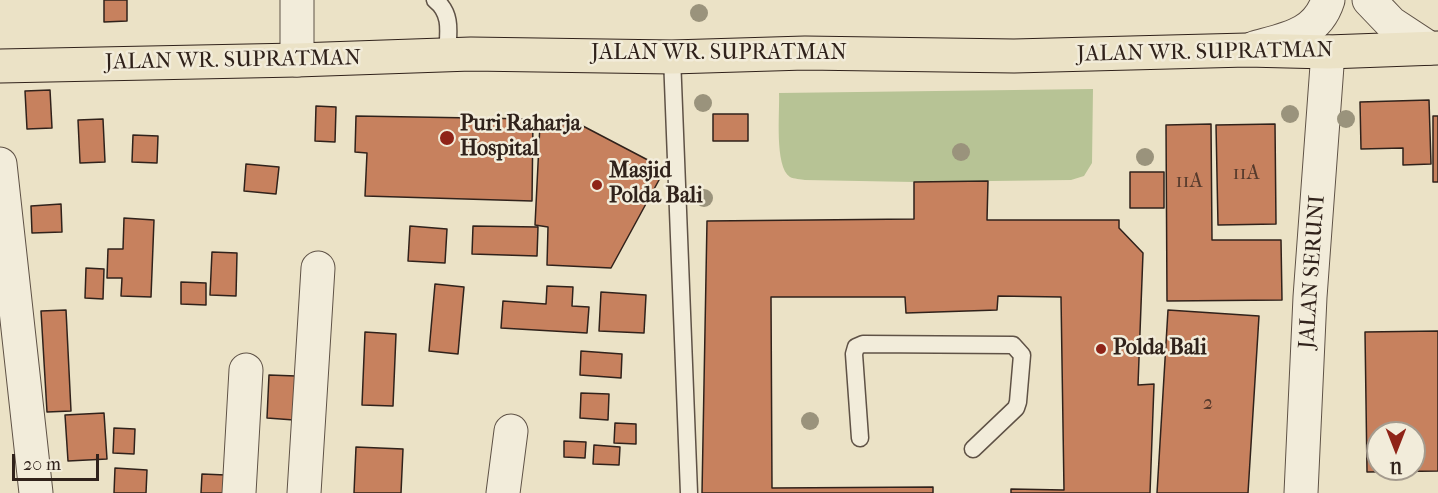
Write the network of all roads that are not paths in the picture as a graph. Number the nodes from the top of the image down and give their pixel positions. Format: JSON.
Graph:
{"nodes":[{"id":1,"x":297,"y":0,"type":"edge"},
{"id":2,"x":435,"y":0,"type":"edge"},
{"id":3,"x":1328,"y":0,"type":"edge"},
{"id":4,"x":1369,"y":0,"type":"edge"},
{"id":5,"x":1434,"y":48,"type":"edge"},
{"id":6,"x":1247,"y":50,"type":"junction"},
{"id":7,"x":1328,"y":52,"type":"junction"},
{"id":8,"x":447,"y":55,"type":"junction"},
{"id":9,"x":672,"y":57,"type":"junction"},
{"id":10,"x":297,"y":60,"type":"junction"},
{"id":11,"x":0,"y":66,"type":"edge"},
{"id":12,"x":0,"y":164,"type":"edge"},
{"id":13,"x":318,"y":268,"type":"dead end"},
{"id":14,"x":246,"y":370,"type":"dead end"},
{"id":15,"x":511,"y":431,"type":"dead end"},
{"id":16,"x":860,"y":438,"type":"dead end"},
{"id":17,"x":973,"y":449,"type":"dead end"},
{"id":18,"x":36,"y":493,"type":"edge"},
{"id":19,"x":239,"y":493,"type":"edge"},
{"id":20,"x":304,"y":493,"type":"edge"},
{"id":21,"x":503,"y":493,"type":"edge"},
{"id":22,"x":689,"y":493,"type":"edge"},
{"id":23,"x":1301,"y":493,"type":"edge"}],
"edges":[{"from":1,"to":10,"type":"street"},
{"from":2,"to":8,"type":"lane"},
{"from":3,"to":6,"type":"street"},
{"from":4,"to":5,"type":"street"},
{"from":5,"to":7,"type":"main road","name":"JALAN WR. SUPRATMAN"},
{"from":6,"to":7,"type":"main road","name":"JALAN WR. SUPRATMAN"},
{"from":6,"to":9,"type":"main road","name":"JALAN WR. SUPRATMAN"},
{"from":7,"to":23,"type":"street","name":"JALAN SERUNI"},
{"from":8,"to":9,"type":"main road","name":"JALAN WR. SUPRATMAN"},
{"from":8,"to":10,"type":"main road","name":"JALAN WR. SUPRATMAN"},
{"from":9,"to":22,"type":"lane"},
{"from":10,"to":11,"type":"main road","name":"JALAN WR. SUPRATMAN"},
{"from":12,"to":18,"type":"street"},
{"from":13,"to":20,"type":"street"},
{"from":14,"to":19,"type":"street"},
{"from":15,"to":21,"type":"street"},
{"from":16,"to":17,"type":"lane"}]}
